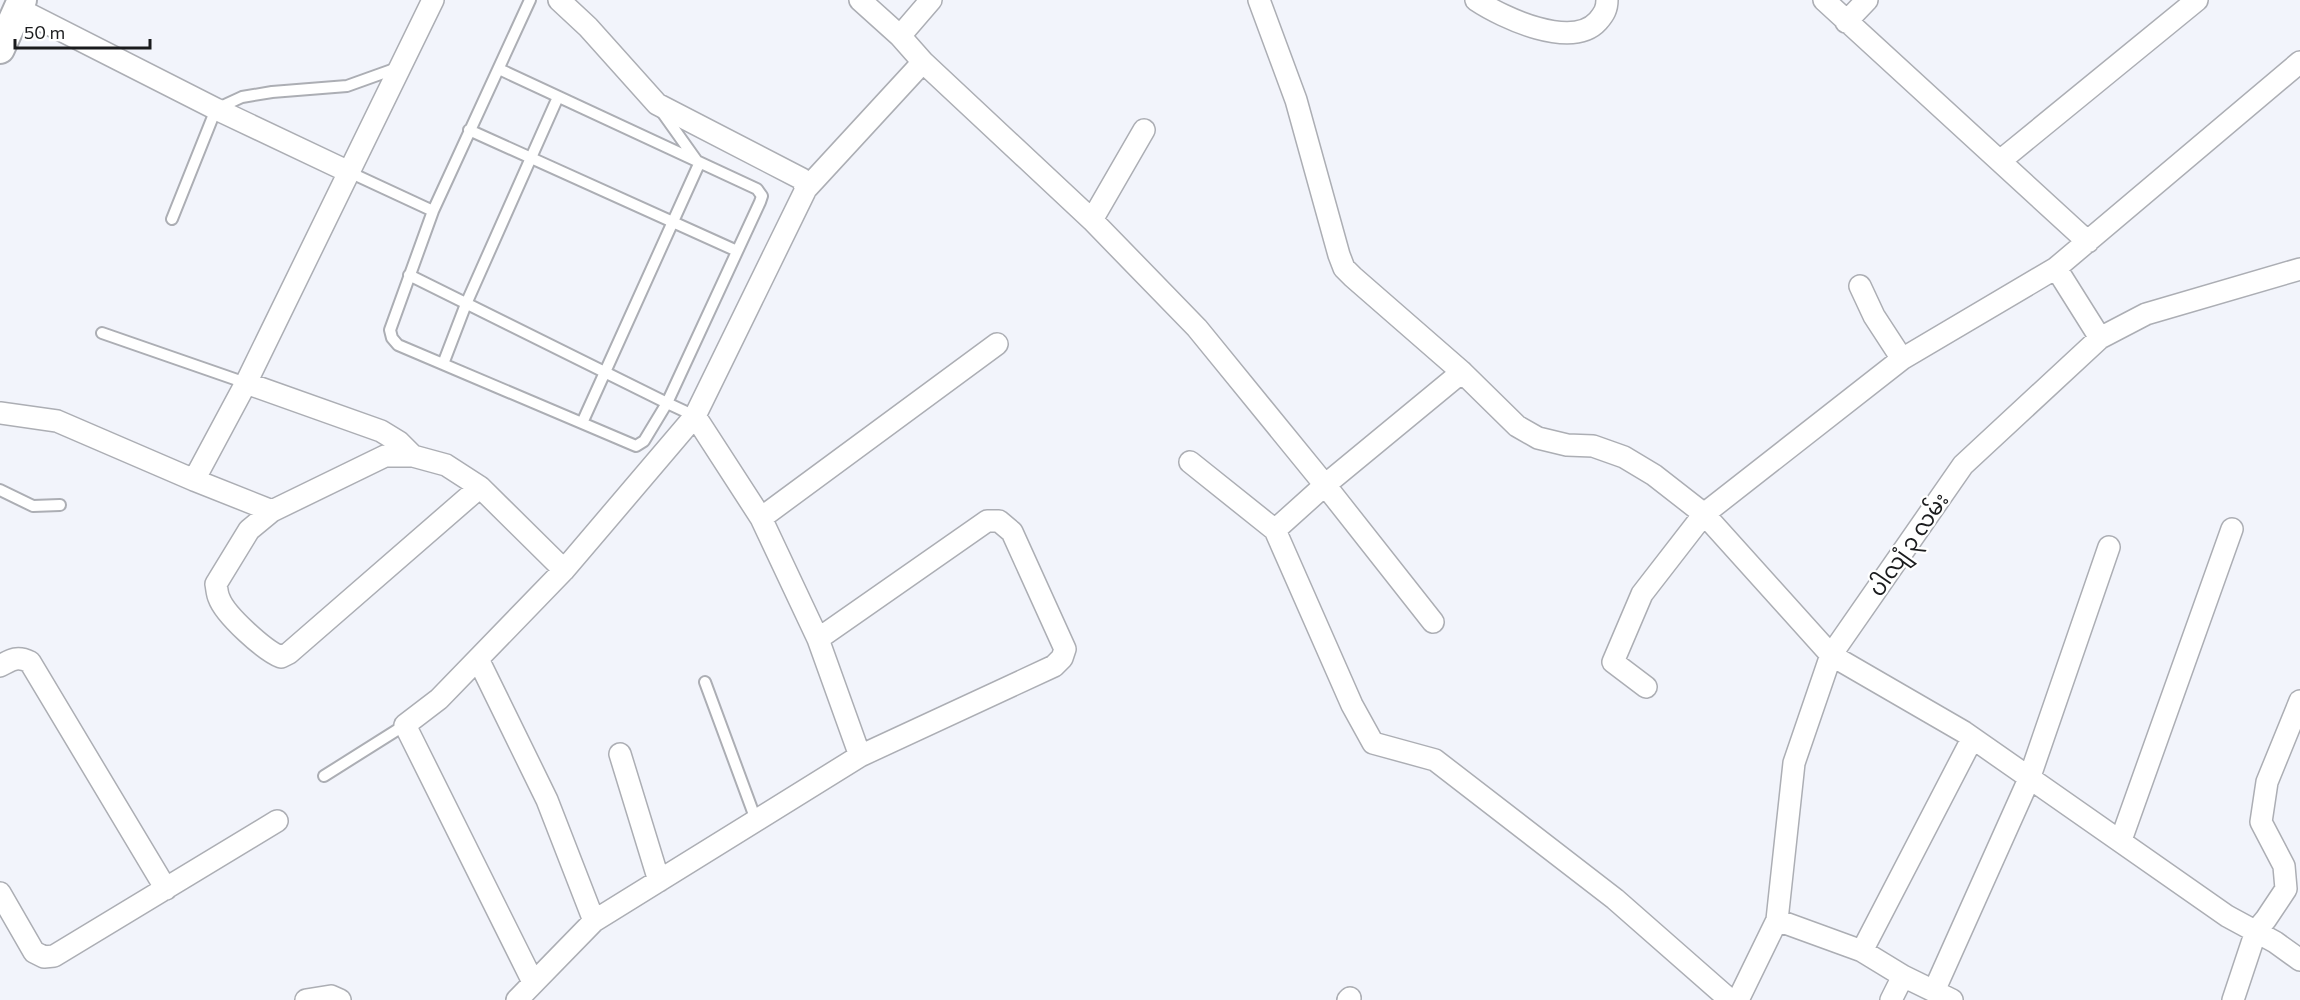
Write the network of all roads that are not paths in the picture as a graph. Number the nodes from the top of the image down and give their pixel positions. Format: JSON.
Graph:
{"nodes":[{"id":1,"x":433,"y":0,"type":"edge"},
{"id":2,"x":530,"y":0,"type":"edge"},
{"id":3,"x":559,"y":0,"type":"edge"},
{"id":4,"x":860,"y":0,"type":"edge"},
{"id":5,"x":931,"y":0,"type":"edge"},
{"id":6,"x":1259,"y":0,"type":"edge"},
{"id":7,"x":1476,"y":0,"type":"edge"},
{"id":8,"x":1607,"y":0,"type":"edge"},
{"id":9,"x":1824,"y":0,"type":"edge"},
{"id":10,"x":1867,"y":0,"type":"edge"},
{"id":11,"x":2197,"y":0,"type":"edge"},
{"id":12,"x":20,"y":4,"type":"edge"},
{"id":13,"x":1846,"y":22,"type":"junction"},
{"id":14,"x":900,"y":36,"type":"junction"},
{"id":15,"x":0,"y":49,"type":"edge"},
{"id":16,"x":923,"y":62,"type":"junction"},
{"id":17,"x":2300,"y":62,"type":"edge"},
{"id":18,"x":403,"y":66,"type":"junction"},
{"id":19,"x":499,"y":69,"type":"junction"},
{"id":20,"x":558,"y":97,"type":"junction"},
{"id":21,"x":657,"y":104,"type":"junction"},
{"id":22,"x":216,"y":109,"type":"junction"},
{"id":23,"x":469,"y":129,"type":"junction"},
{"id":24,"x":1144,"y":130,"type":"dead end"},
{"id":25,"x":532,"y":158,"type":"junction"},
{"id":26,"x":2000,"y":161,"type":"junction"},
{"id":27,"x":699,"y":164,"type":"junction"},
{"id":28,"x":349,"y":172,"type":"junction"},
{"id":29,"x":806,"y":189,"type":"junction"},
{"id":30,"x":433,"y":211,"type":"junction"},
{"id":31,"x":172,"y":219,"type":"dead end"},
{"id":32,"x":1092,"y":220,"type":"junction"},
{"id":33,"x":673,"y":222,"type":"junction"},
{"id":34,"x":2088,"y":242,"type":"junction"},
{"id":35,"x":737,"y":251,"type":"junction"},
{"id":36,"x":2056,"y":268,"type":"junction"},
{"id":37,"x":2300,"y":269,"type":"edge"},
{"id":38,"x":409,"y":275,"type":"junction"},
{"id":39,"x":1860,"y":286,"type":"dead end"},
{"id":40,"x":466,"y":304,"type":"junction"},
{"id":41,"x":102,"y":333,"type":"dead end"},
{"id":42,"x":2100,"y":338,"type":"junction"},
{"id":43,"x":997,"y":344,"type":"dead end"},
{"id":44,"x":1902,"y":359,"type":"junction"},
{"id":45,"x":443,"y":364,"type":"junction"},
{"id":46,"x":605,"y":372,"type":"junction"},
{"id":47,"x":1462,"y":372,"type":"junction"},
{"id":48,"x":246,"y":383,"type":"junction"},
{"id":49,"x":668,"y":403,"type":"junction"},
{"id":50,"x":0,"y":413,"type":"edge"},
{"id":51,"x":695,"y":416,"type":"junction"},
{"id":52,"x":582,"y":423,"type":"junction"},
{"id":53,"x":413,"y":456,"type":"junction"},
{"id":54,"x":1190,"y":462,"type":"dead end"},
{"id":55,"x":194,"y":480,"type":"junction"},
{"id":56,"x":1325,"y":484,"type":"junction"},
{"id":57,"x":480,"y":487,"type":"junction"},
{"id":58,"x":0,"y":490,"type":"edge"},
{"id":59,"x":60,"y":505,"type":"dead end"},
{"id":60,"x":272,"y":511,"type":"junction"},
{"id":61,"x":1704,"y":514,"type":"junction"},
{"id":62,"x":761,"y":518,"type":"junction"},
{"id":63,"x":2232,"y":529,"type":"dead end"},
{"id":64,"x":1275,"y":530,"type":"junction"},
{"id":65,"x":2109,"y":547,"type":"dead end"},
{"id":66,"x":564,"y":570,"type":"junction"},
{"id":67,"x":1433,"y":622,"type":"dead end"},
{"id":68,"x":818,"y":639,"type":"junction"},
{"id":69,"x":1832,"y":655,"type":"junction"},
{"id":70,"x":478,"y":658,"type":"junction"},
{"id":71,"x":0,"y":666,"type":"edge"},
{"id":72,"x":705,"y":682,"type":"dead end"},
{"id":73,"x":1646,"y":687,"type":"dead end"},
{"id":74,"x":2300,"y":703,"type":"edge"},
{"id":75,"x":405,"y":725,"type":"junction"},
{"id":76,"x":1972,"y":739,"type":"junction"},
{"id":77,"x":620,"y":754,"type":"dead end"},
{"id":78,"x":860,"y":756,"type":"junction"},
{"id":79,"x":324,"y":776,"type":"dead end"},
{"id":80,"x":2029,"y":779,"type":"junction"},
{"id":81,"x":756,"y":820,"type":"junction"},
{"id":82,"x":277,"y":821,"type":"dead end"},
{"id":83,"x":2121,"y":840,"type":"junction"},
{"id":84,"x":659,"y":881,"type":"junction"},
{"id":85,"x":166,"y":889,"type":"junction"},
{"id":86,"x":0,"y":893,"type":"edge"},
{"id":87,"x":1777,"y":920,"type":"junction"},
{"id":88,"x":594,"y":921,"type":"junction"},
{"id":89,"x":2256,"y":931,"type":"junction"},
{"id":90,"x":1862,"y":951,"type":"junction"},
{"id":91,"x":2300,"y":960,"type":"edge"},
{"id":92,"x":1903,"y":976,"type":"junction"},
{"id":93,"x":533,"y":982,"type":"junction"},
{"id":94,"x":1943,"y":996,"type":"edge"},
{"id":95,"x":306,"y":1000,"type":"edge"},
{"id":96,"x":340,"y":1000,"type":"edge"},
{"id":97,"x":517,"y":1000,"type":"edge"},
{"id":98,"x":1730,"y":1000,"type":"edge"},
{"id":99,"x":1738,"y":1000,"type":"edge"},
{"id":100,"x":1891,"y":1000,"type":"edge"},
{"id":101,"x":2233,"y":1000,"type":"edge"}],
"edges":[{"from":1,"to":18,"type":"street"},
{"from":2,"to":19,"type":"lane"},
{"from":3,"to":21,"type":"street"},
{"from":4,"to":14,"type":"street"},
{"from":5,"to":14,"type":"street"},
{"from":6,"to":47,"type":"street"},
{"from":7,"to":8,"type":"street"},
{"from":9,"to":13,"type":"street"},
{"from":10,"to":13,"type":"street"},
{"from":11,"to":26,"type":"street"},
{"from":12,"to":15,"type":"main road"},
{"from":12,"to":22,"type":"street"},
{"from":13,"to":26,"type":"street"},
{"from":14,"to":16,"type":"street"},
{"from":16,"to":29,"type":"street"},
{"from":16,"to":32,"type":"street"},
{"from":17,"to":34,"type":"street"},
{"from":18,"to":22,"type":"lane"},
{"from":18,"to":28,"type":"street"},
{"from":19,"to":20,"type":"lane"},
{"from":19,"to":23,"type":"lane"},
{"from":20,"to":25,"type":"lane"},
{"from":20,"to":27,"type":"lane"},
{"from":21,"to":27,"type":"lane"},
{"from":21,"to":29,"type":"street"},
{"from":22,"to":28,"type":"street"},
{"from":22,"to":31,"type":"lane"},
{"from":23,"to":25,"type":"lane"},
{"from":23,"to":30,"type":"lane"},
{"from":24,"to":32,"type":"street"},
{"from":25,"to":33,"type":"lane"},
{"from":25,"to":40,"type":"lane"},
{"from":26,"to":34,"type":"street"},
{"from":27,"to":33,"type":"lane"},
{"from":27,"to":35,"type":"lane"},
{"from":28,"to":30,"type":"lane"},
{"from":28,"to":48,"type":"street"},
{"from":29,"to":51,"type":"street"},
{"from":30,"to":38,"type":"lane"},
{"from":32,"to":56,"type":"street"},
{"from":33,"to":35,"type":"lane"},
{"from":33,"to":46,"type":"lane"},
{"from":34,"to":36,"type":"street"},
{"from":35,"to":49,"type":"lane"},
{"from":36,"to":42,"type":"street"},
{"from":36,"to":44,"type":"street"},
{"from":37,"to":42,"type":"street","name":"ပါလျံ ၃ လမ်း"},
{"from":38,"to":40,"type":"lane"},
{"from":38,"to":45,"type":"lane"},
{"from":39,"to":44,"type":"street"},
{"from":40,"to":45,"type":"lane"},
{"from":40,"to":46,"type":"lane"},
{"from":41,"to":48,"type":"lane"},
{"from":42,"to":69,"type":"street","name":"ပါလျံ ၃ လမ်း"},
{"from":43,"to":62,"type":"street"},
{"from":44,"to":61,"type":"street"},
{"from":45,"to":52,"type":"lane"},
{"from":46,"to":49,"type":"lane"},
{"from":46,"to":52,"type":"lane"},
{"from":47,"to":56,"type":"street"},
{"from":47,"to":61,"type":"street"},
{"from":48,"to":53,"type":"street"},
{"from":48,"to":55,"type":"street"},
{"from":49,"to":51,"type":"lane"},
{"from":49,"to":52,"type":"lane"},
{"from":50,"to":55,"type":"street"},
{"from":51,"to":62,"type":"street"},
{"from":51,"to":66,"type":"street"},
{"from":53,"to":57,"type":"street"},
{"from":53,"to":60,"type":"street"},
{"from":54,"to":64,"type":"street"},
{"from":55,"to":60,"type":"street"},
{"from":56,"to":64,"type":"street"},
{"from":56,"to":67,"type":"street"},
{"from":57,"to":60,"type":"street"},
{"from":57,"to":66,"type":"street"},
{"from":58,"to":59,"type":"lane"},
{"from":61,"to":69,"type":"street"},
{"from":61,"to":73,"type":"street"},
{"from":62,"to":68,"type":"street"},
{"from":63,"to":83,"type":"street"},
{"from":64,"to":98,"type":"street"},
{"from":65,"to":80,"type":"street"},
{"from":66,"to":70,"type":"street"},
{"from":68,"to":78,"type":"street"},
{"from":68,"to":78,"type":"street"},
{"from":69,"to":76,"type":"street"},
{"from":69,"to":87,"type":"street","name":"ပါလျံ ၃ လမ်း"},
{"from":70,"to":75,"type":"street"},
{"from":70,"to":88,"type":"street"},
{"from":71,"to":85,"type":"street"},
{"from":72,"to":81,"type":"lane"},
{"from":74,"to":89,"type":"street"},
{"from":75,"to":79,"type":"lane"},
{"from":75,"to":93,"type":"street"},
{"from":76,"to":80,"type":"street"},
{"from":76,"to":90,"type":"street"},
{"from":77,"to":84,"type":"street"},
{"from":78,"to":81,"type":"street"},
{"from":80,"to":83,"type":"street"},
{"from":80,"to":94,"type":"street"},
{"from":81,"to":84,"type":"street"},
{"from":82,"to":85,"type":"street"},
{"from":83,"to":89,"type":"street"},
{"from":84,"to":88,"type":"street"},
{"from":85,"to":86,"type":"street"},
{"from":87,"to":90,"type":"street"},
{"from":87,"to":99,"type":"street","name":"ပါလျံ ၃ လမ်း"},
{"from":88,"to":93,"type":"street"},
{"from":89,"to":91,"type":"street"},
{"from":89,"to":101,"type":"street"},
{"from":90,"to":92,"type":"street"},
{"from":92,"to":94,"type":"street"},
{"from":92,"to":100,"type":"street"},
{"from":93,"to":97,"type":"street"},
{"from":95,"to":96,"type":"street"}]}
